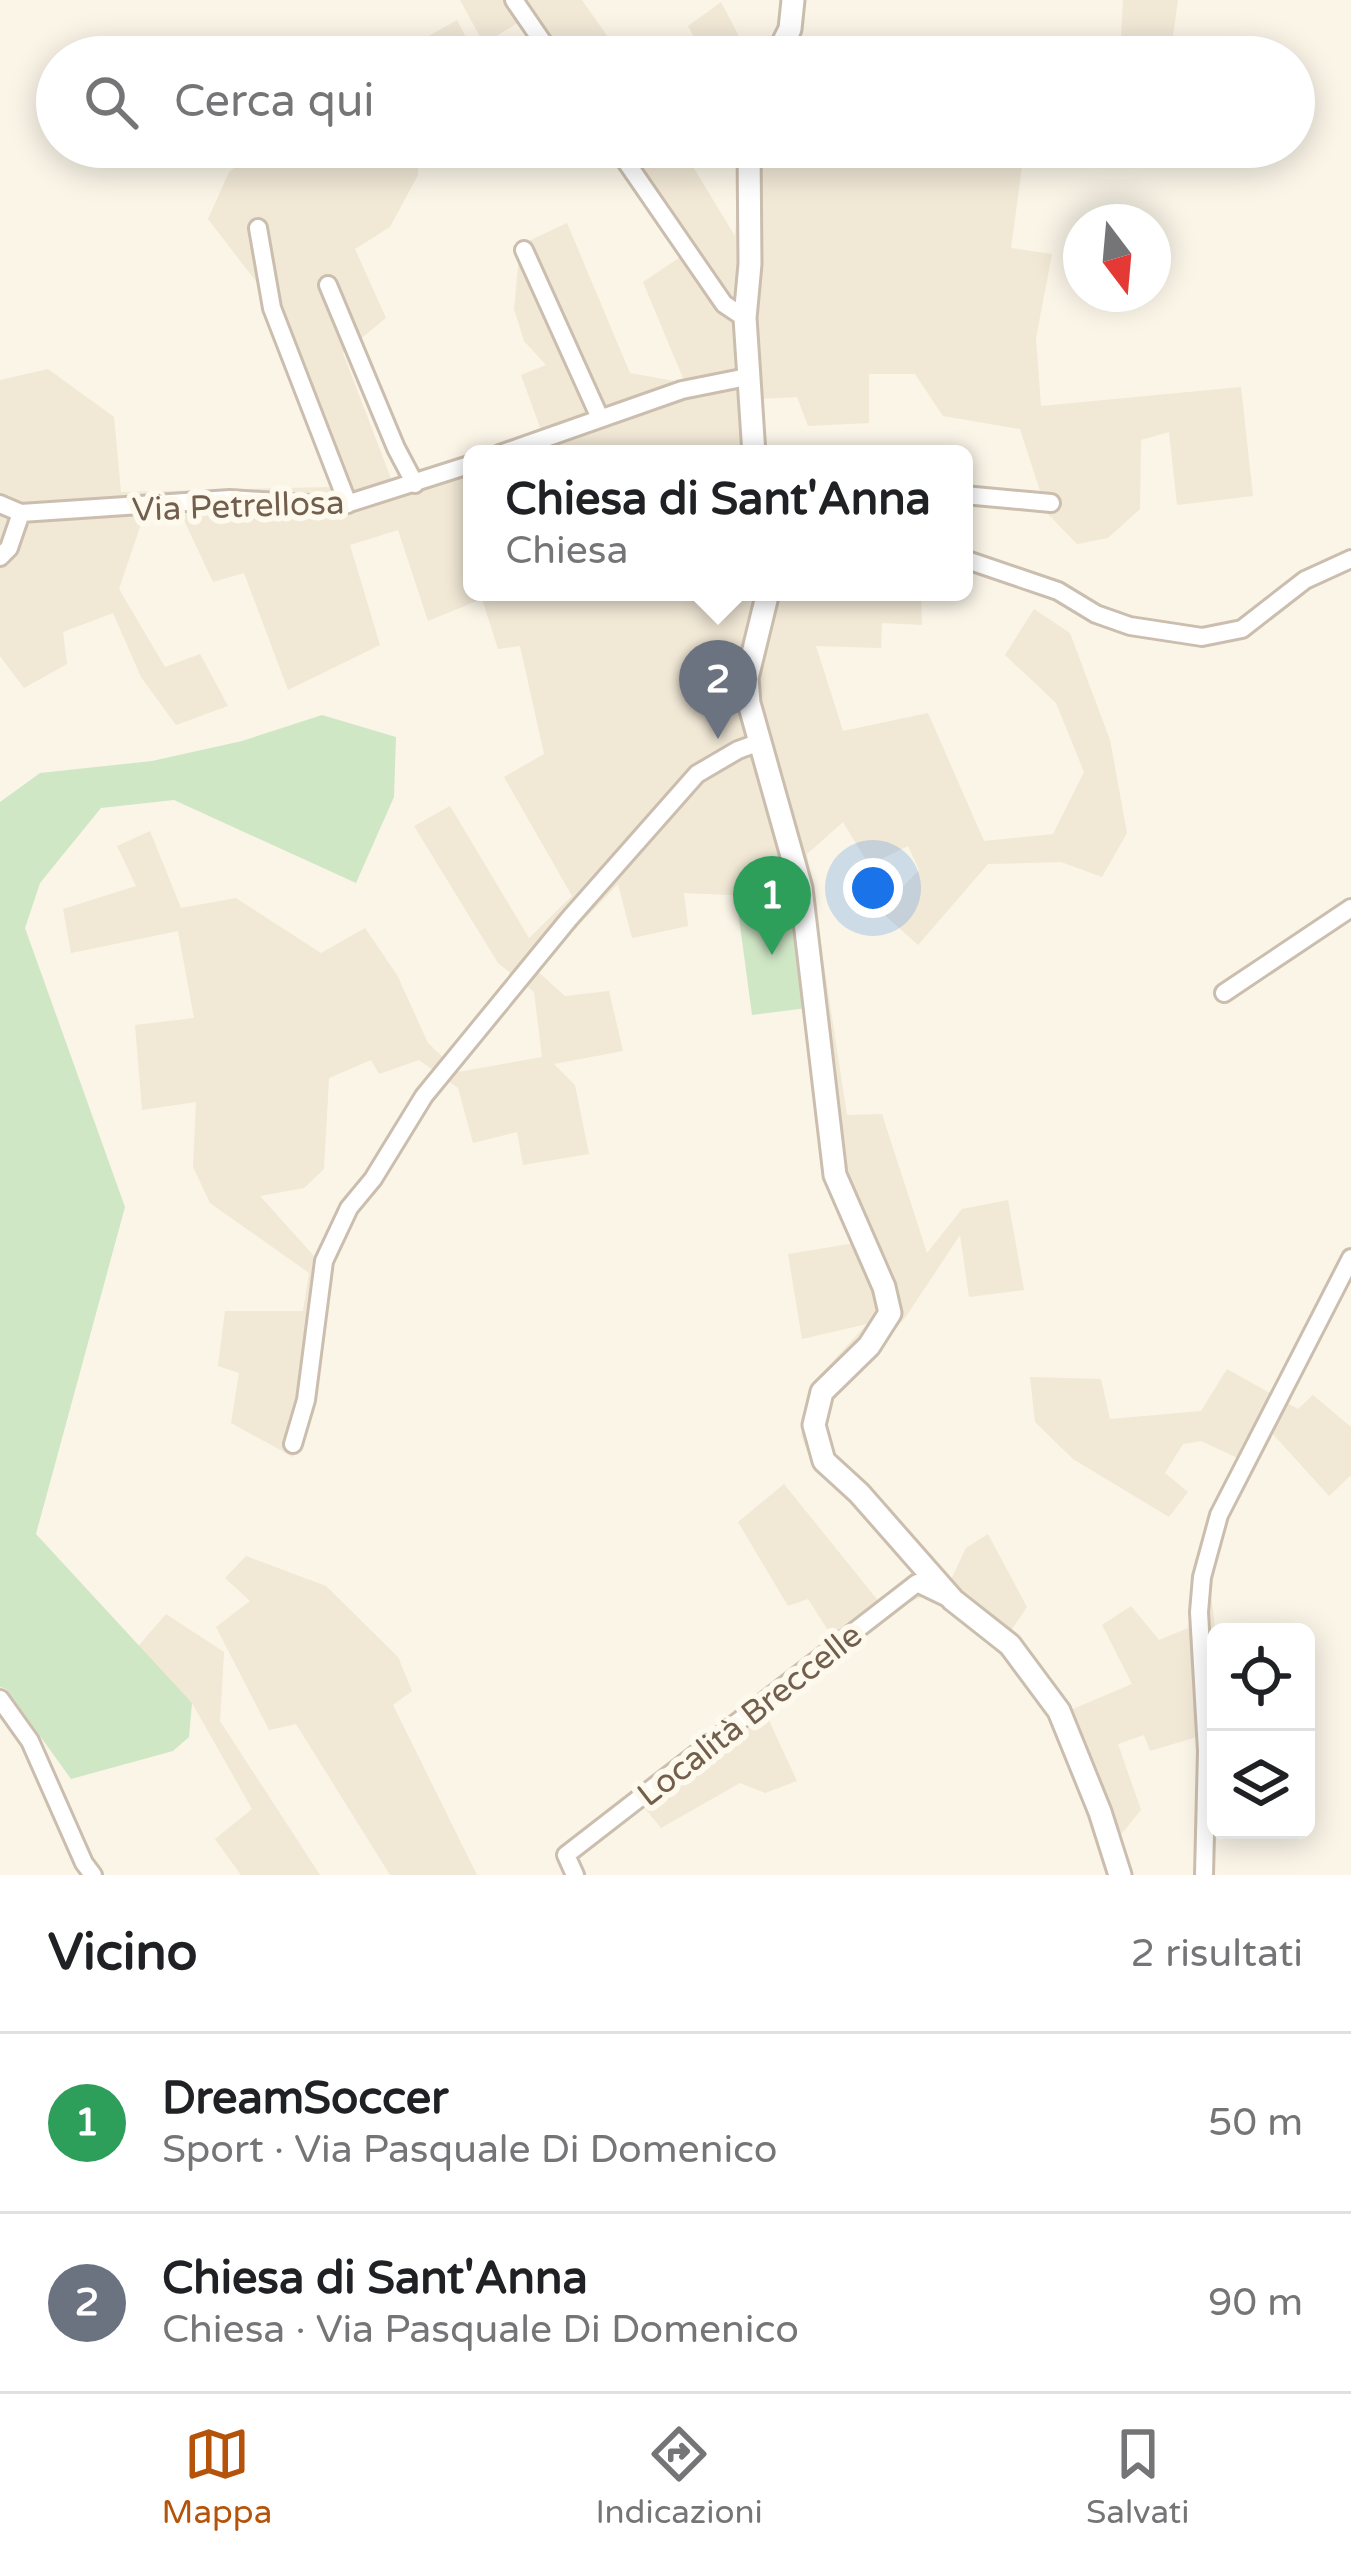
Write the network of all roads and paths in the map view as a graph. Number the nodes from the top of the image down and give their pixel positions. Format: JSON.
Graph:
{"nodes":[{"id":1,"x":514,"y":0,"type":"edge"},
{"id":2,"x":793,"y":0,"type":"edge"},
{"id":3,"x":539,"y":36,"type":"edge"},
{"id":4,"x":786,"y":36,"type":"edge"},
{"id":5,"x":630,"y":168,"type":"edge"},
{"id":6,"x":749,"y":168,"type":"edge"},
{"id":7,"x":258,"y":228,"type":"dead end"},
{"id":8,"x":524,"y":250,"type":"dead end"},
{"id":9,"x":328,"y":285,"type":"dead end"},
{"id":10,"x":745,"y":318,"type":"junction"},
{"id":11,"x":747,"y":377,"type":"junction"},
{"id":12,"x":600,"y":418,"type":"junction"},
{"id":13,"x":525,"y":445,"type":"edge"},
{"id":14,"x":753,"y":445,"type":"edge"},
{"id":15,"x":463,"y":467,"type":"edge"},
{"id":16,"x":415,"y":484,"type":"junction"},
{"id":17,"x":973,"y":496,"type":"edge"},
{"id":18,"x":1052,"y":503,"type":"dead end"},
{"id":19,"x":0,"y":504,"type":"edge"},
{"id":20,"x":348,"y":504,"type":"junction"},
{"id":21,"x":21,"y":513,"type":"junction"},
{"id":22,"x":0,"y":557,"type":"edge"},
{"id":23,"x":1351,"y":560,"type":"edge"},
{"id":24,"x":973,"y":562,"type":"edge"},
{"id":25,"x":766,"y":601,"type":"edge"},
{"id":26,"x":760,"y":742,"type":"junction"},
{"id":27,"x":1351,"y":908,"type":"edge"},
{"id":28,"x":1224,"y":993,"type":"dead end"},
{"id":29,"x":1351,"y":1258,"type":"edge"},
{"id":30,"x":293,"y":1444,"type":"dead end"},
{"id":31,"x":952,"y":1600,"type":"junction"},
{"id":32,"x":0,"y":1699,"type":"edge"},
{"id":33,"x":93,"y":1875,"type":"edge"},
{"id":34,"x":575,"y":1875,"type":"edge"},
{"id":35,"x":1120,"y":1875,"type":"edge"},
{"id":36,"x":1204,"y":1875,"type":"edge"}],
"edges":[{"from":1,"to":3,"type":"street"},
{"from":2,"to":4,"type":"street"},
{"from":5,"to":10,"type":"street"},
{"from":6,"to":10,"type":"street"},
{"from":7,"to":20,"type":"street"},
{"from":8,"to":12,"type":"street"},
{"from":9,"to":16,"type":"street"},
{"from":10,"to":11,"type":"street"},
{"from":11,"to":12,"type":"street"},
{"from":11,"to":14,"type":"street"},
{"from":12,"to":13,"type":"street"},
{"from":15,"to":16,"type":"street","name":"Via Petrellosa"},
{"from":16,"to":20,"type":"street","name":"Via Petrellosa"},
{"from":17,"to":18,"type":"street"},
{"from":19,"to":21,"type":"street","name":"Via Petrellosa"},
{"from":20,"to":21,"type":"street","name":"Via Petrellosa"},
{"from":21,"to":22,"type":"street"},
{"from":23,"to":24,"type":"street"},
{"from":25,"to":26,"type":"street"},
{"from":26,"to":30,"type":"street"},
{"from":26,"to":31,"type":"street"},
{"from":27,"to":28,"type":"street"},
{"from":29,"to":36,"type":"street"},
{"from":31,"to":34,"type":"street","name":"Località Breccelle"},
{"from":31,"to":35,"type":"street"},
{"from":32,"to":33,"type":"street"}]}
